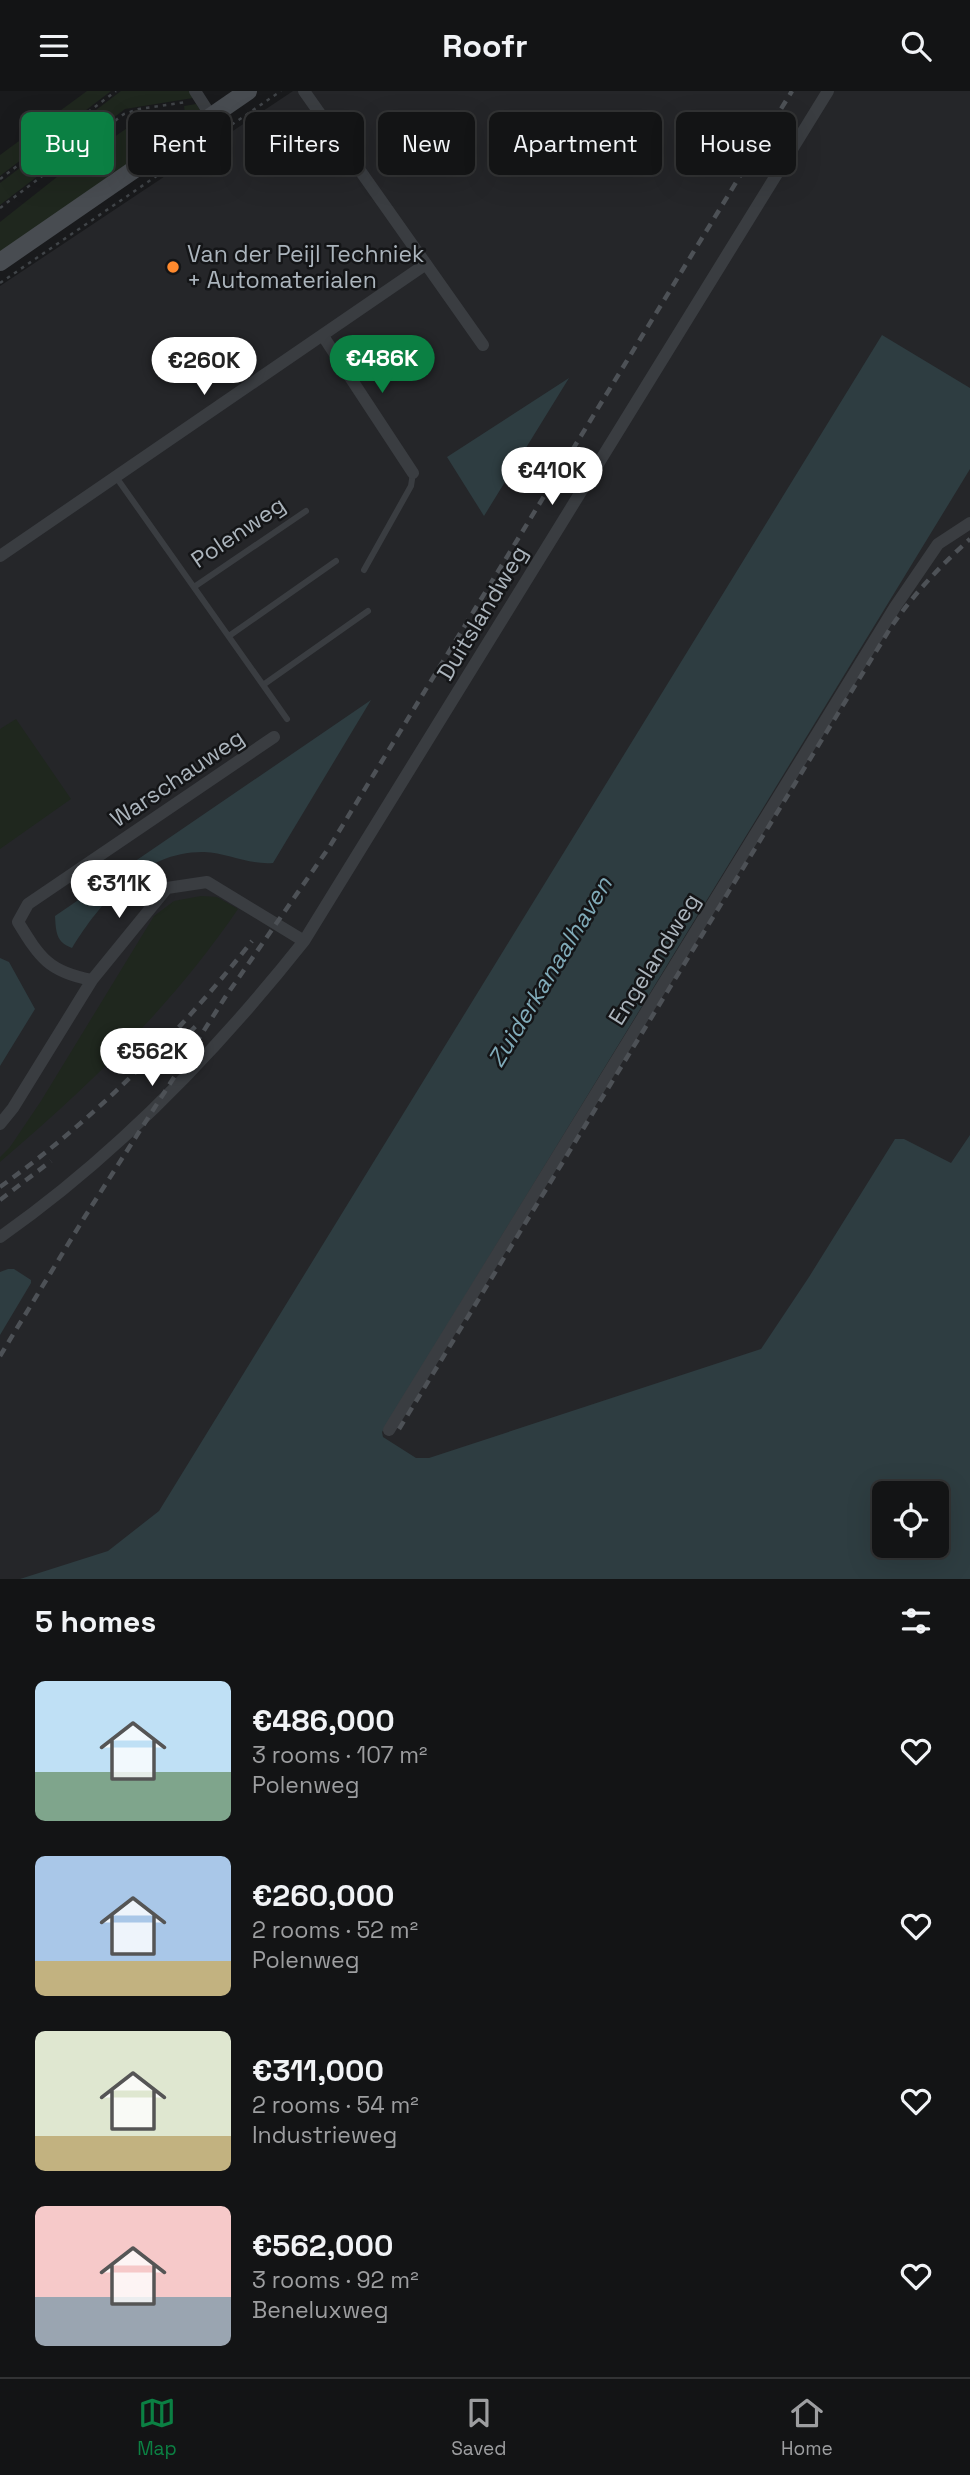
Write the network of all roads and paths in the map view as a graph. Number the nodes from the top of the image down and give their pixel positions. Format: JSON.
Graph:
{"nodes":[{"id":1,"x":116,"y":91,"type":"edge"},
{"id":2,"x":248,"y":91,"type":"edge"},
{"id":3,"x":281,"y":91,"type":"edge"},
{"id":4,"x":304,"y":91,"type":"edge"},
{"id":5,"x":828,"y":91,"type":"edge"},
{"id":6,"x":198,"y":95,"type":"edge"},
{"id":7,"x":209,"y":112,"type":"edge"},
{"id":8,"x":217,"y":112,"type":"edge"},
{"id":9,"x":128,"y":173,"type":"edge"},
{"id":10,"x":0,"y":180,"type":"edge"},
{"id":11,"x":0,"y":208,"type":"edge"},
{"id":12,"x":0,"y":262,"type":"edge"},
{"id":13,"x":426,"y":264,"type":"junction"},
{"id":14,"x":0,"y":283,"type":"edge"},
{"id":15,"x":323,"y":336,"type":"junction"},
{"id":16,"x":483,"y":345,"type":"dead end"},
{"id":17,"x":413,"y":473,"type":"joint"},
{"id":18,"x":116,"y":477,"type":"junction"},
{"id":19,"x":306,"y":511,"type":"dead end"},
{"id":20,"x":970,"y":523,"type":"edge"},
{"id":21,"x":0,"y":556,"type":"edge"},
{"id":22,"x":336,"y":561,"type":"dead end"},
{"id":23,"x":364,"y":570,"type":"dead end"},
{"id":24,"x":194,"y":587,"type":"junction"},
{"id":25,"x":368,"y":611,"type":"dead end"},
{"id":26,"x":229,"y":636,"type":"junction"},
{"id":27,"x":264,"y":685,"type":"junction"},
{"id":28,"x":287,"y":719,"type":"dead end"},
{"id":29,"x":274,"y":737,"type":"dead end"},
{"id":30,"x":304,"y":941,"type":"junction"},
{"id":31,"x":92,"y":980,"type":"junction"},
{"id":32,"x":0,"y":1124,"type":"edge"},
{"id":33,"x":0,"y":1237,"type":"edge"},
{"id":34,"x":389,"y":1430,"type":"dead end"}],
"edges":[{"from":1,"to":10,"type":"path"},
{"from":2,"to":8,"type":"main road"},
{"from":3,"to":14,"type":"path"},
{"from":4,"to":13,"type":"street"},
{"from":5,"to":30,"type":"street","name":"Duitslandweg"},
{"from":6,"to":7,"type":"street"},
{"from":6,"to":11,"type":"path"},
{"from":9,"to":12,"type":"main road"},
{"from":13,"to":15,"type":"street"},
{"from":13,"to":16,"type":"street"},
{"from":15,"to":17,"type":"street"},
{"from":15,"to":18,"type":"street"},
{"from":17,"to":23,"type":"lane"},
{"from":18,"to":21,"type":"street"},
{"from":18,"to":24,"type":"lane","name":"Polenweg"},
{"from":19,"to":24,"type":"lane","name":"Polenweg"},
{"from":20,"to":34,"type":"street","name":"Engelandweg"},
{"from":22,"to":26,"type":"lane"},
{"from":24,"to":26,"type":"lane","name":"Polenweg"},
{"from":25,"to":27,"type":"lane"},
{"from":26,"to":27,"type":"lane","name":"Polenweg"},
{"from":27,"to":28,"type":"lane","name":"Polenweg"},
{"from":29,"to":31,"type":"street","name":"Warschauweg"},
{"from":30,"to":31,"type":"street"},
{"from":30,"to":33,"type":"street","name":"Duitslandweg"},
{"from":31,"to":32,"type":"street"}]}
